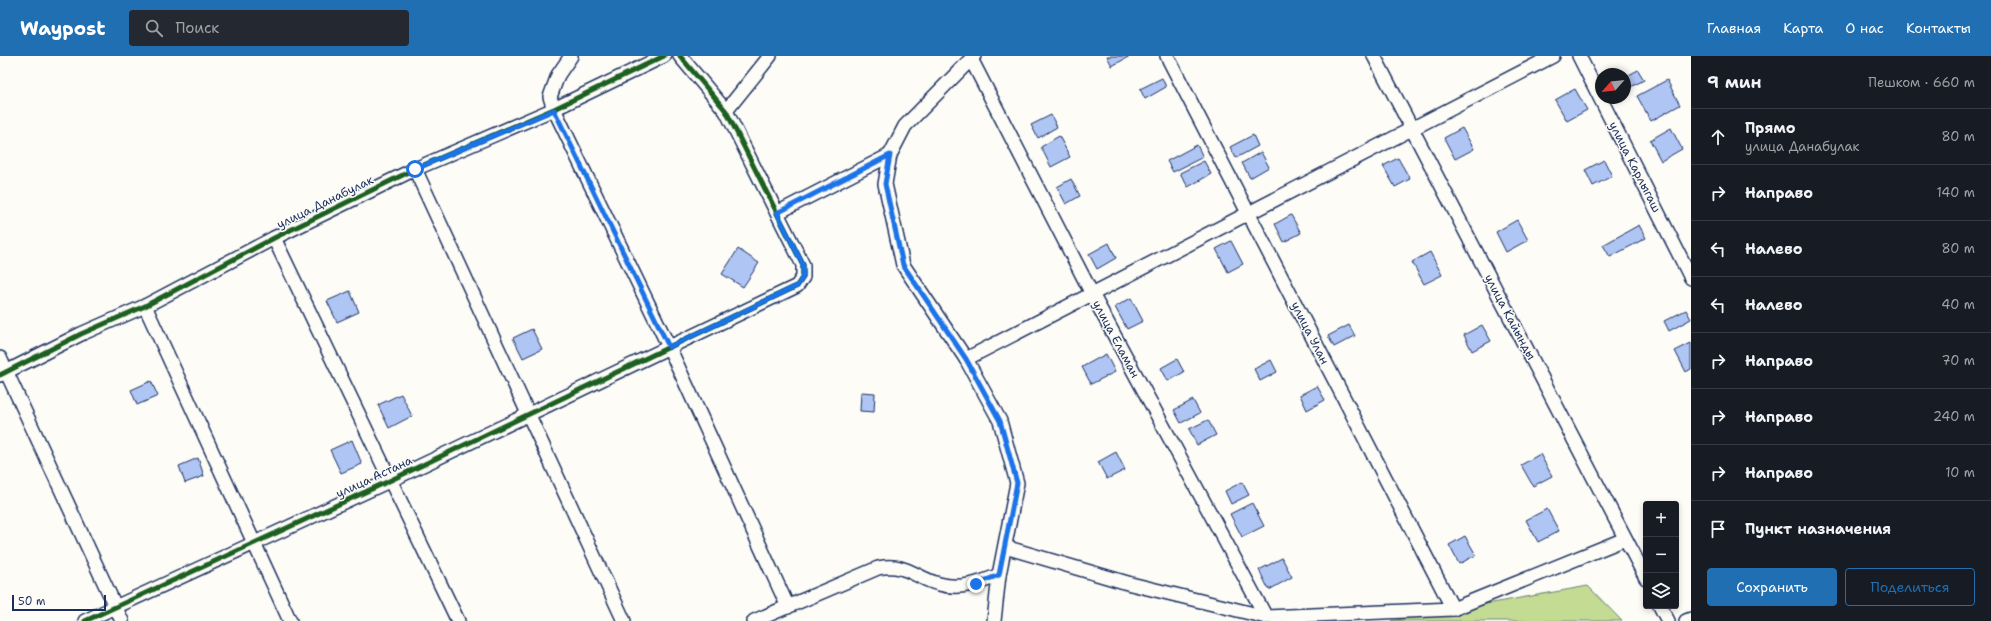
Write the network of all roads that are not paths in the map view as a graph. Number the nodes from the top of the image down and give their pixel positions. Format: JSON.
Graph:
{"nodes":[{"id":1,"x":571,"y":56,"type":"edge"},
{"id":2,"x":664,"y":56,"type":"edge"},
{"id":3,"x":680,"y":56,"type":"edge"},
{"id":4,"x":770,"y":56,"type":"edge"},
{"id":5,"x":1167,"y":56,"type":"edge"},
{"id":6,"x":1374,"y":56,"type":"edge"},
{"id":7,"x":1553,"y":56,"type":"edge"},
{"id":8,"x":1579,"y":56,"type":"edge"},
{"id":9,"x":972,"y":57,"type":"edge"},
{"id":10,"x":554,"y":110,"type":"junction"},
{"id":11,"x":726,"y":111,"type":"junction"},
{"id":12,"x":1411,"y":129,"type":"junction"},
{"id":13,"x":890,"y":155,"type":"junction"},
{"id":14,"x":415,"y":169,"type":"junction"},
{"id":15,"x":777,"y":213,"type":"junction"},
{"id":16,"x":1248,"y":213,"type":"junction"},
{"id":17,"x":274,"y":238,"type":"junction"},
{"id":18,"x":1691,"y":278,"type":"edge"},
{"id":19,"x":1092,"y":294,"type":"junction"},
{"id":20,"x":145,"y":306,"type":"junction"},
{"id":21,"x":669,"y":347,"type":"junction"},
{"id":22,"x":0,"y":358,"type":"edge"},
{"id":23,"x":966,"y":359,"type":"junction"},
{"id":24,"x":3,"y":373,"type":"edge"},
{"id":25,"x":530,"y":414,"type":"junction"},
{"id":26,"x":389,"y":481,"type":"junction"},
{"id":27,"x":1625,"y":539,"type":"junction"},
{"id":28,"x":254,"y":544,"type":"junction"},
{"id":29,"x":1005,"y":547,"type":"junction"},
{"id":30,"x":1643,"y":573,"type":"edge"},
{"id":31,"x":999,"y":575,"type":"junction"},
{"id":32,"x":116,"y":607,"type":"junction"},
{"id":33,"x":788,"y":608,"type":"junction"},
{"id":34,"x":1453,"y":609,"type":"junction"},
{"id":35,"x":1662,"y":609,"type":"edge"},
{"id":36,"x":1266,"y":617,"type":"junction"},
{"id":37,"x":1691,"y":618,"type":"edge"},
{"id":38,"x":85,"y":621,"type":"edge"},
{"id":39,"x":122,"y":621,"type":"edge"},
{"id":40,"x":290,"y":621,"type":"edge"},
{"id":41,"x":458,"y":621,"type":"edge"},
{"id":42,"x":624,"y":621,"type":"edge"},
{"id":43,"x":754,"y":621,"type":"edge"},
{"id":44,"x":994,"y":621,"type":"edge"},
{"id":45,"x":1668,"y":621,"type":"edge"},
{"id":46,"x":1686,"y":621,"type":"edge"}],
"edges":[{"from":1,"to":10,"type":"street"},
{"from":2,"to":10,"type":"street","name":"улица Данабулак"},
{"from":3,"to":11,"type":"street","name":"улица Астана"},
{"from":4,"to":11,"type":"street"},
{"from":5,"to":16,"type":"street","name":"улица Улан"},
{"from":6,"to":12,"type":"street","name":"улица Кайынды"},
{"from":7,"to":12,"type":"street"},
{"from":8,"to":18,"type":"street","name":"улица Карлыгаш"},
{"from":9,"to":13,"type":"street"},
{"from":9,"to":19,"type":"street","name":"улица Еламан"},
{"from":10,"to":14,"type":"street","name":"улица Данабулак"},
{"from":10,"to":21,"type":"street"},
{"from":11,"to":15,"type":"street","name":"улица Астана"},
{"from":12,"to":16,"type":"street"},
{"from":12,"to":27,"type":"street","name":"улица Кайынды"},
{"from":13,"to":15,"type":"street"},
{"from":13,"to":23,"type":"street"},
{"from":14,"to":17,"type":"street","name":"улица Данабулак"},
{"from":14,"to":25,"type":"street"},
{"from":15,"to":21,"type":"street","name":"улица Астана"},
{"from":16,"to":19,"type":"street"},
{"from":16,"to":34,"type":"street","name":"улица Улан"},
{"from":17,"to":20,"type":"street","name":"улица Данабулак"},
{"from":17,"to":26,"type":"street"},
{"from":19,"to":23,"type":"street"},
{"from":19,"to":36,"type":"street","name":"улица Еламан"},
{"from":20,"to":24,"type":"street","name":"улица Данабулак"},
{"from":20,"to":28,"type":"street"},
{"from":21,"to":25,"type":"street","name":"улица Астана"},
{"from":21,"to":33,"type":"street"},
{"from":22,"to":24,"type":"street"},
{"from":23,"to":29,"type":"street"},
{"from":24,"to":32,"type":"street"},
{"from":25,"to":26,"type":"street","name":"улица Астана"},
{"from":25,"to":42,"type":"street"},
{"from":26,"to":28,"type":"street","name":"улица Астана"},
{"from":26,"to":41,"type":"street"},
{"from":27,"to":30,"type":"street","name":"улица Кайынды"},
{"from":27,"to":34,"type":"street"},
{"from":28,"to":32,"type":"street","name":"улица Астана"},
{"from":28,"to":40,"type":"street"},
{"from":29,"to":31,"type":"street"},
{"from":29,"to":36,"type":"street"},
{"from":31,"to":33,"type":"street"},
{"from":31,"to":44,"type":"street"},
{"from":32,"to":38,"type":"street","name":"улица Астана"},
{"from":32,"to":39,"type":"street"},
{"from":33,"to":43,"type":"street"},
{"from":34,"to":36,"type":"street"},
{"from":35,"to":45,"type":"street"},
{"from":37,"to":46,"type":"street"}]}
